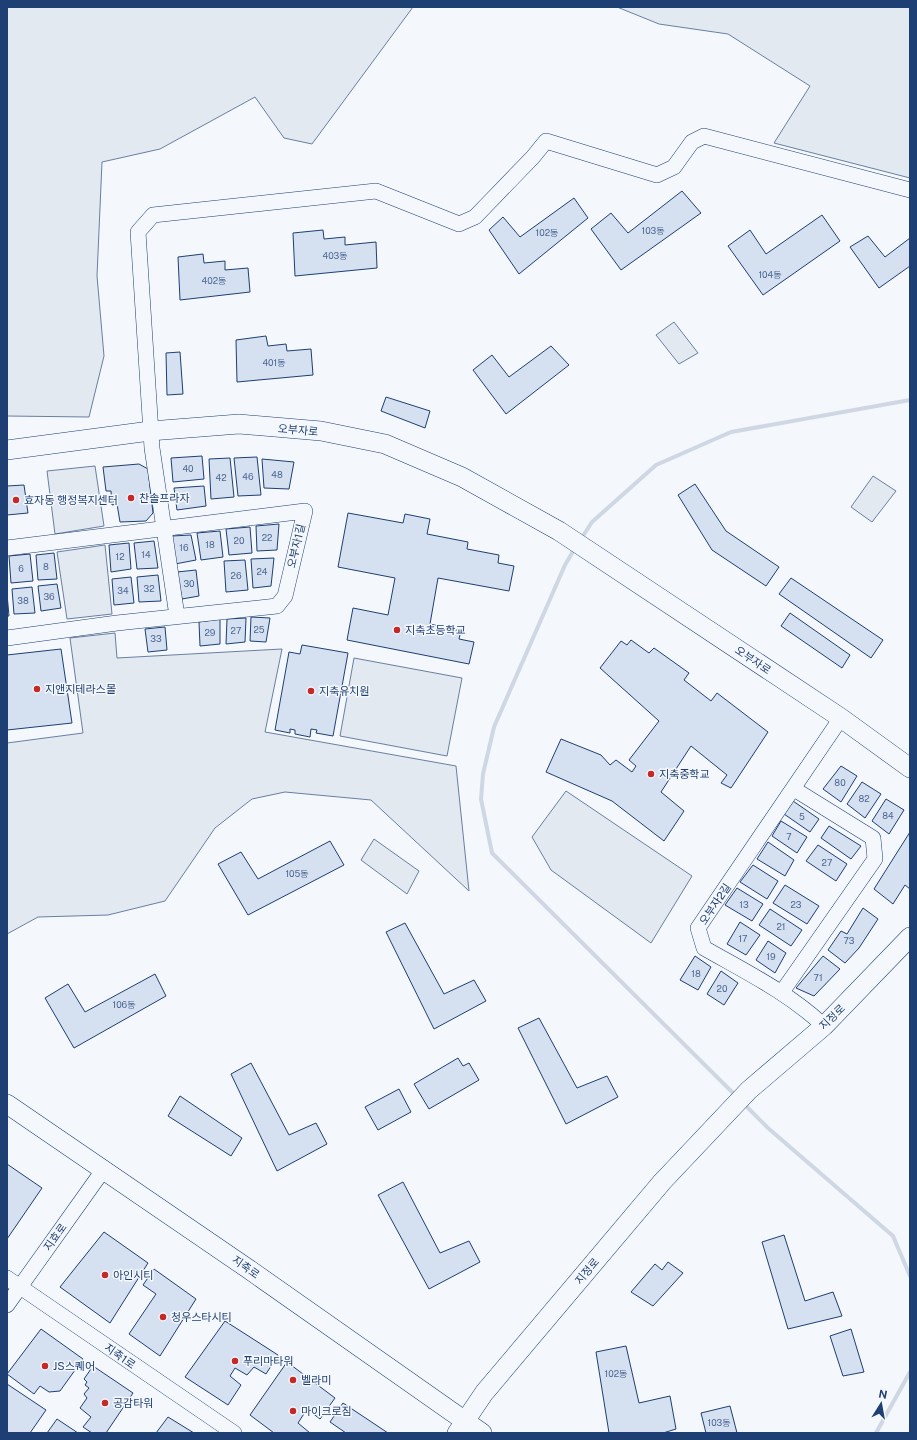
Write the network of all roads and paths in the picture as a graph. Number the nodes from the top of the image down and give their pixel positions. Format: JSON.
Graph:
{"nodes":[{"id":1,"x":910,"y":190,"type":"edge"},
{"id":2,"x":150,"y":431,"type":"junction"},
{"id":3,"x":7,"y":450,"type":"edge"},
{"id":4,"x":163,"y":529,"type":"junction"},
{"id":5,"x":7,"y":548,"type":"edge"},
{"id":6,"x":178,"y":616,"type":"junction"},
{"id":7,"x":7,"y":638,"type":"edge"},
{"id":8,"x":841,"y":718,"type":"junction"},
{"id":9,"x":910,"y":768,"type":"edge"},
{"id":10,"x":794,"y":789,"type":"junction"},
{"id":11,"x":910,"y":937,"type":"edge"},
{"id":12,"x":782,"y":992,"type":"junction"},
{"id":13,"x":824,"y":1026,"type":"junction"},
{"id":14,"x":7,"y":1104,"type":"edge"},
{"id":15,"x":104,"y":1170,"type":"junction"},
{"id":16,"x":7,"y":1278,"type":"edge"},
{"id":17,"x":20,"y":1286,"type":"junction"},
{"id":18,"x":7,"y":1305,"type":"edge"},
{"id":19,"x":461,"y":1427,"type":"edge"},
{"id":20,"x":234,"y":1433,"type":"edge"},
{"id":21,"x":482,"y":1433,"type":"edge"}],
"edges":[{"from":1,"to":2,"type":"street"},
{"from":2,"to":3,"type":"main road","name":"오부자로"},
{"from":2,"to":4,"type":"street"},
{"from":2,"to":8,"type":"main road","name":"오부자로"},
{"from":4,"to":5,"type":"street","name":"오부자1길"},
{"from":4,"to":6,"type":"street"},
{"from":4,"to":6,"type":"street","name":"오부자1길"},
{"from":6,"to":7,"type":"street","name":"오부자1길"},
{"from":8,"to":9,"type":"main road","name":"오부자로"},
{"from":8,"to":10,"type":"street","name":"오부자2길"},
{"from":10,"to":12,"type":"street"},
{"from":10,"to":12,"type":"street","name":"오부자2길"},
{"from":11,"to":13,"type":"main road","name":"지정로"},
{"from":12,"to":13,"type":"street","name":"오부자2길"},
{"from":13,"to":19,"type":"main road","name":"지정로"},
{"from":14,"to":15,"type":"main road","name":"지축로"},
{"from":15,"to":17,"type":"street","name":"지효로"},
{"from":15,"to":19,"type":"main road","name":"지축로"},
{"from":16,"to":17,"type":"street","name":"지축1로"},
{"from":17,"to":18,"type":"street","name":"지효로"},
{"from":17,"to":20,"type":"street","name":"지축1로"},
{"from":19,"to":21,"type":"main road","name":"지축로"}]}
